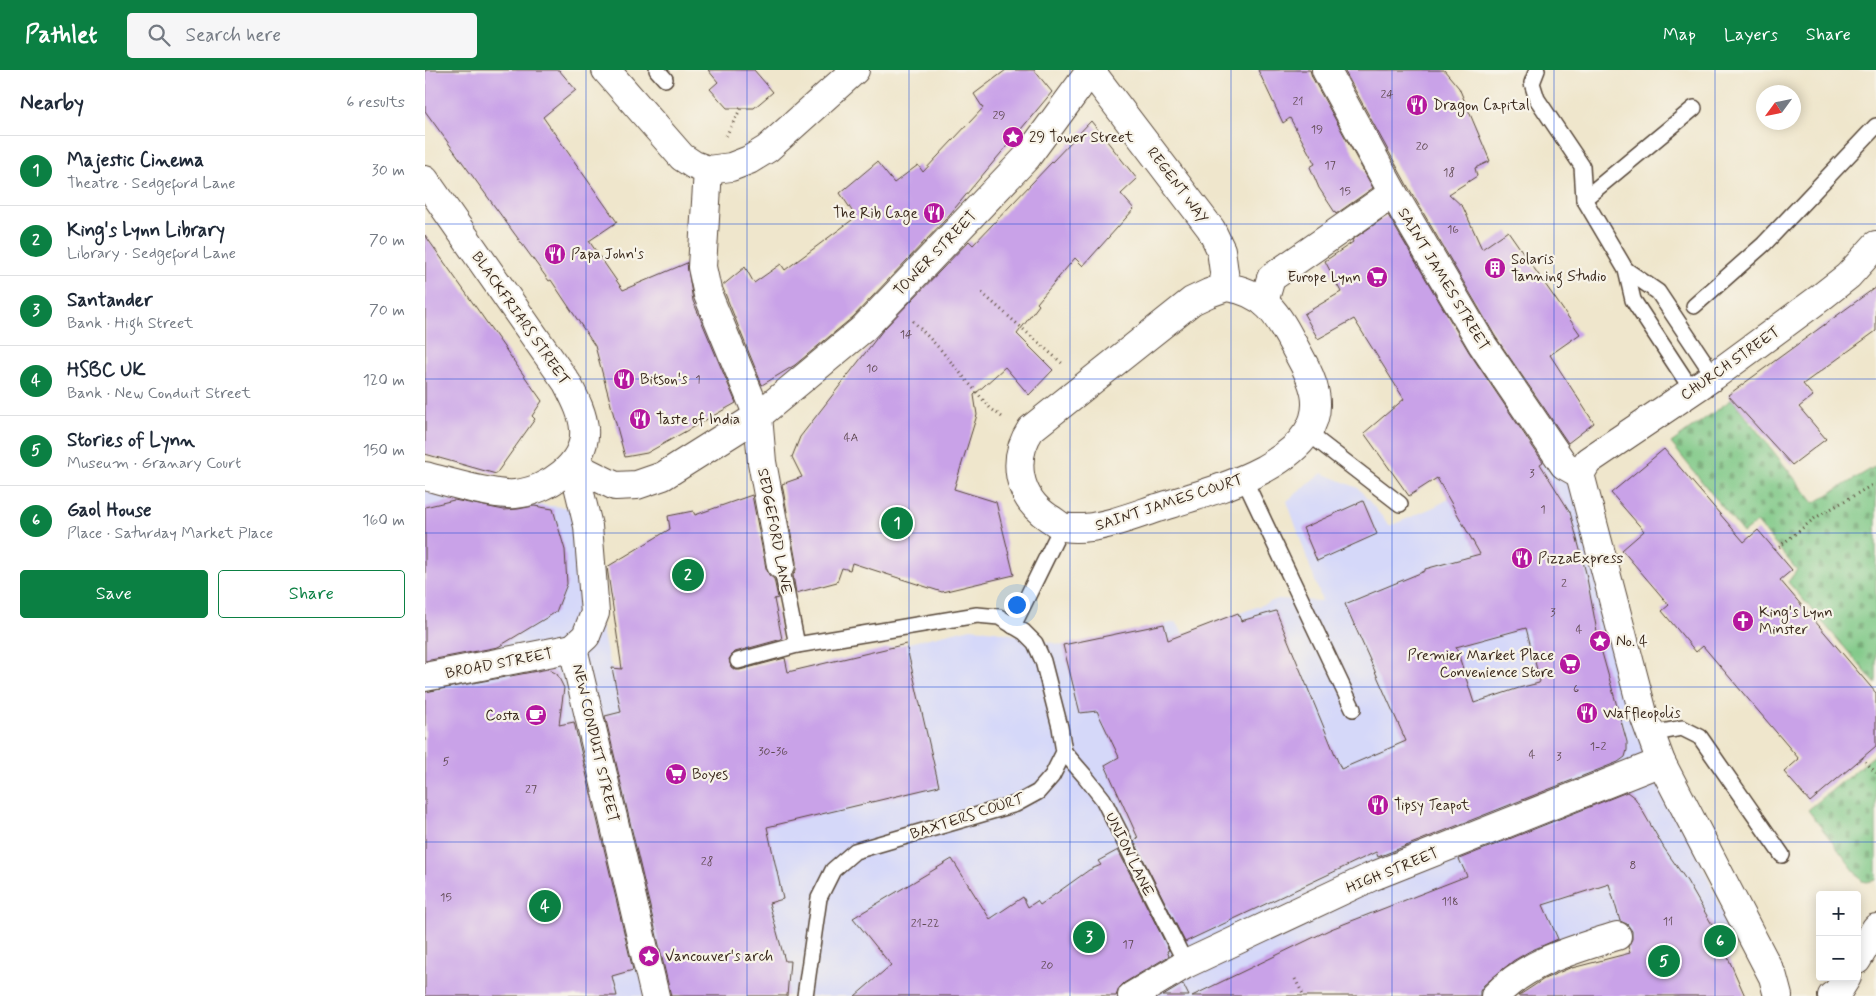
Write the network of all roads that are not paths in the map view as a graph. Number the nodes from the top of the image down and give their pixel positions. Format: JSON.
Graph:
{"nodes":[{"id":1,"x":606,"y":70,"type":"edge"},
{"id":2,"x":855,"y":70,"type":"edge"},
{"id":3,"x":1090,"y":70,"type":"edge"},
{"id":4,"x":1326,"y":70,"type":"edge"},
{"id":5,"x":1537,"y":70,"type":"edge"},
{"id":6,"x":1694,"y":108,"type":"dead end"},
{"id":7,"x":1876,"y":126,"type":"edge"},
{"id":8,"x":708,"y":170,"type":"junction"},
{"id":9,"x":425,"y":180,"type":"edge"},
{"id":10,"x":1393,"y":193,"type":"junction"},
{"id":11,"x":1584,"y":199,"type":"junction"},
{"id":12,"x":1875,"y":249,"type":"edge"},
{"id":13,"x":1626,"y":270,"type":"junction"},
{"id":14,"x":1226,"y":287,"type":"junction"},
{"id":15,"x":1265,"y":302,"type":"junction"},
{"id":16,"x":1694,"y":306,"type":"dead end"},
{"id":17,"x":1703,"y":383,"type":"junction"},
{"id":18,"x":758,"y":416,"type":"junction"},
{"id":19,"x":1308,"y":433,"type":"junction"},
{"id":20,"x":573,"y":465,"type":"junction"},
{"id":21,"x":1580,"y":474,"type":"junction"},
{"id":22,"x":425,"y":476,"type":"edge"},
{"id":23,"x":1244,"y":478,"type":"junction"},
{"id":24,"x":1400,"y":504,"type":"dead end"},
{"id":25,"x":1062,"y":526,"type":"junction"},
{"id":26,"x":781,"y":565,"type":"joint"},
{"id":27,"x":1013,"y":626,"type":"junction"},
{"id":28,"x":797,"y":645,"type":"junction"},
{"id":29,"x":573,"y":648,"type":"junction"},
{"id":30,"x":737,"y":661,"type":"dead end"},
{"id":31,"x":425,"y":677,"type":"edge"},
{"id":32,"x":1353,"y":709,"type":"dead end"},
{"id":33,"x":1651,"y":734,"type":"junction"},
{"id":34,"x":1064,"y":752,"type":"junction"},
{"id":35,"x":1661,"y":762,"type":"junction"},
{"id":36,"x":1781,"y":855,"type":"dead end"},
{"id":37,"x":1876,"y":928,"type":"edge"},
{"id":38,"x":1617,"y":936,"type":"dead end"},
{"id":39,"x":1861,"y":953,"type":"edge"},
{"id":40,"x":1186,"y":964,"type":"junction"},
{"id":41,"x":1844,"y":981,"type":"edge"},
{"id":42,"x":1781,"y":994,"type":"edge"},
{"id":43,"x":655,"y":996,"type":"edge"},
{"id":44,"x":805,"y":996,"type":"edge"},
{"id":45,"x":1132,"y":996,"type":"edge"},
{"id":46,"x":1495,"y":996,"type":"edge"},
{"id":47,"x":1832,"y":996,"type":"edge"}],
"edges":[{"from":1,"to":8,"type":"street"},
{"from":2,"to":8,"type":"street"},
{"from":3,"to":14,"type":"street","name":"REGENT WAY"},
{"from":3,"to":18,"type":"street","name":"TOWER STREET"},
{"from":4,"to":10,"type":"street","name":"SAINT JAMES STREET"},
{"from":5,"to":11,"type":"lane"},
{"from":6,"to":11,"type":"lane"},
{"from":7,"to":16,"type":"lane"},
{"from":8,"to":18,"type":"street","name":"SEDGEFORD LANE"},
{"from":9,"to":20,"type":"street","name":"BLACKFRIARS STREET"},
{"from":10,"to":15,"type":"street"},
{"from":10,"to":21,"type":"street","name":"SAINT JAMES STREET"},
{"from":11,"to":13,"type":"lane"},
{"from":12,"to":17,"type":"street","name":"CHURCH STREET"},
{"from":13,"to":17,"type":"lane"},
{"from":13,"to":17,"type":"lane"},
{"from":14,"to":15,"type":"street","name":"SAINT JAMES COURT"},
{"from":14,"to":25,"type":"street"},
{"from":15,"to":19,"type":"street","name":"SAINT JAMES COURT"},
{"from":17,"to":21,"type":"street","name":"CHURCH STREET"},
{"from":18,"to":20,"type":"street","name":"TOWER STREET"},
{"from":18,"to":26,"type":"street","name":"SEDGEFORD LANE"},
{"from":19,"to":23,"type":"street","name":"SAINT JAMES COURT"},
{"from":19,"to":24,"type":"lane"},
{"from":20,"to":22,"type":"street"},
{"from":20,"to":29,"type":"street","name":"NEW CONDUIT STREET"},
{"from":21,"to":33,"type":"street"},
{"from":23,"to":25,"type":"street","name":"SAINT JAMES COURT"},
{"from":23,"to":32,"type":"lane"},
{"from":25,"to":27,"type":"lane"},
{"from":26,"to":28,"type":"lane","name":"SEDGEFORD LANE"},
{"from":27,"to":28,"type":"lane"},
{"from":27,"to":34,"type":"lane"},
{"from":28,"to":30,"type":"lane"},
{"from":29,"to":31,"type":"street","name":"BROAD STREET"},
{"from":29,"to":43,"type":"street","name":"NEW CONDUIT STREET"},
{"from":33,"to":35,"type":"street"},
{"from":33,"to":36,"type":"lane"},
{"from":34,"to":40,"type":"lane","name":"UNION LANE"},
{"from":34,"to":44,"type":"lane","name":"BAXTERS COURT"},
{"from":35,"to":40,"type":"street","name":"HIGH STREET"},
{"from":35,"to":42,"type":"street"},
{"from":37,"to":39,"type":"street"},
{"from":38,"to":46,"type":"street"},
{"from":40,"to":45,"type":"street","name":"HIGH STREET"},
{"from":41,"to":47,"type":"street"}]}
